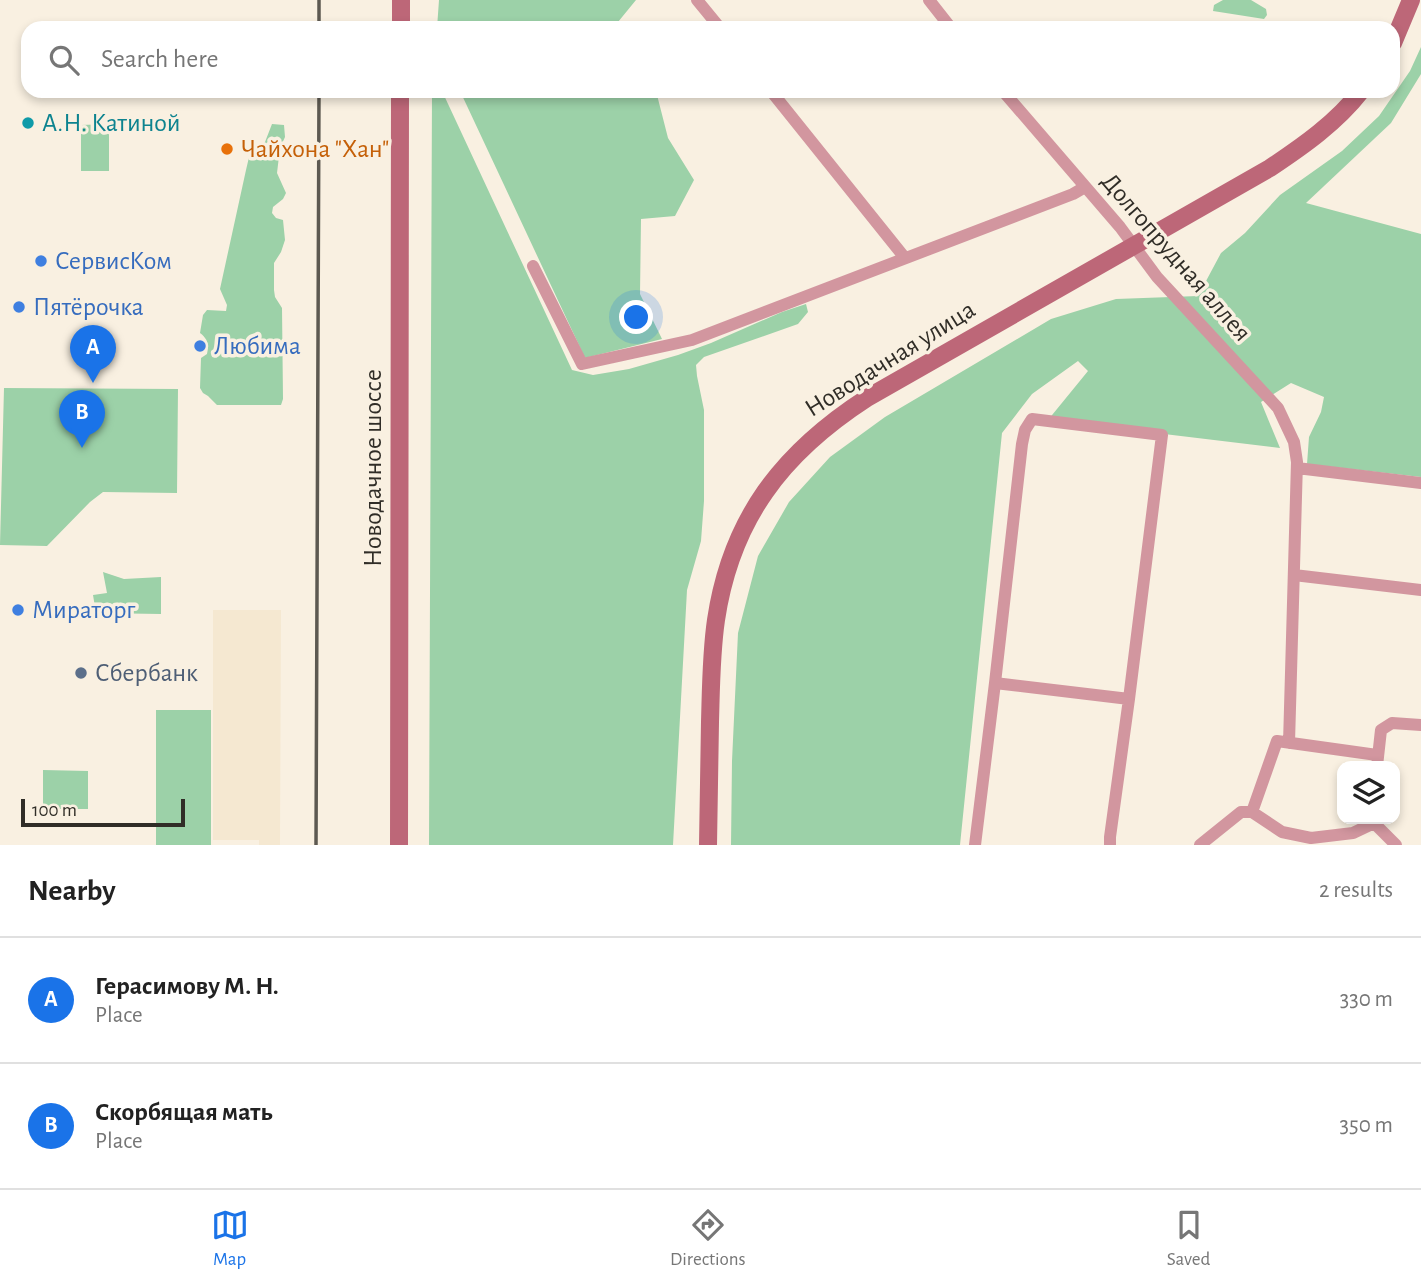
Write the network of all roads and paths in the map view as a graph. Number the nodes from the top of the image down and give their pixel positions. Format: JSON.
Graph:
{"nodes":[{"id":1,"x":401,"y":0,"type":"edge"},
{"id":2,"x":697,"y":0,"type":"edge"},
{"id":3,"x":929,"y":0,"type":"edge"},
{"id":4,"x":1411,"y":0,"type":"edge"},
{"id":5,"x":401,"y":21,"type":"edge"},
{"id":6,"x":714,"y":21,"type":"edge"},
{"id":7,"x":946,"y":21,"type":"edge"},
{"id":8,"x":1400,"y":28,"type":"edge"},
{"id":9,"x":400,"y":98,"type":"edge"},
{"id":10,"x":777,"y":98,"type":"edge"},
{"id":11,"x":1009,"y":98,"type":"edge"},
{"id":12,"x":1354,"y":98,"type":"edge"},
{"id":13,"x":1085,"y":187,"type":"junction"},
{"id":14,"x":1133,"y":246,"type":"junction"},
{"id":15,"x":905,"y":258,"type":"junction"},
{"id":16,"x":533,"y":266,"type":"dead end"},
{"id":17,"x":1297,"y":465,"type":"junction"},
{"id":18,"x":1421,"y":483,"type":"edge"},
{"id":19,"x":1294,"y":575,"type":"junction"},
{"id":20,"x":1421,"y":590,"type":"edge"},
{"id":21,"x":995,"y":683,"type":"junction"},
{"id":22,"x":1129,"y":699,"type":"junction"},
{"id":23,"x":1421,"y":725,"type":"edge"},
{"id":24,"x":1289,"y":743,"type":"junction"},
{"id":25,"x":1377,"y":760,"type":"edge"},
{"id":26,"x":1252,"y":812,"type":"junction"},
{"id":27,"x":1369,"y":824,"type":"edge"},
{"id":28,"x":1377,"y":824,"type":"edge"},
{"id":29,"x":1280,"y":839,"type":"edge"},
{"id":30,"x":399,"y":845,"type":"edge"},
{"id":31,"x":708,"y":845,"type":"edge"},
{"id":32,"x":975,"y":845,"type":"edge"},
{"id":33,"x":1110,"y":845,"type":"edge"},
{"id":34,"x":1200,"y":845,"type":"edge"},
{"id":35,"x":1396,"y":845,"type":"edge"}],
"edges":[{"from":1,"to":5,"type":"street"},
{"from":2,"to":6,"type":"street"},
{"from":3,"to":7,"type":"street"},
{"from":4,"to":8,"type":"street"},
{"from":9,"to":30,"type":"street","name":"Новодачное шоссе"},
{"from":10,"to":15,"type":"street"},
{"from":11,"to":13,"type":"street","name":"Долгопрудная аллея"},
{"from":12,"to":14,"type":"street","name":"Новодачная улица"},
{"from":13,"to":14,"type":"street","name":"Долгопрудная аллея"},
{"from":13,"to":15,"type":"street"},
{"from":14,"to":17,"type":"street","name":"Долгопрудная аллея"},
{"from":14,"to":31,"type":"street","name":"Новодачная улица"},
{"from":15,"to":16,"type":"street"},
{"from":17,"to":18,"type":"street"},
{"from":17,"to":19,"type":"street","name":"Долгопрудная аллея"},
{"from":19,"to":20,"type":"street"},
{"from":19,"to":24,"type":"street","name":"Долгопрудная аллея"},
{"from":21,"to":22,"type":"street"},
{"from":21,"to":22,"type":"street"},
{"from":21,"to":32,"type":"street"},
{"from":22,"to":33,"type":"street"},
{"from":23,"to":25,"type":"street"},
{"from":24,"to":25,"type":"street"},
{"from":24,"to":26,"type":"street"},
{"from":26,"to":29,"type":"street"},
{"from":26,"to":34,"type":"street"},
{"from":27,"to":29,"type":"street"},
{"from":28,"to":35,"type":"street"}]}
